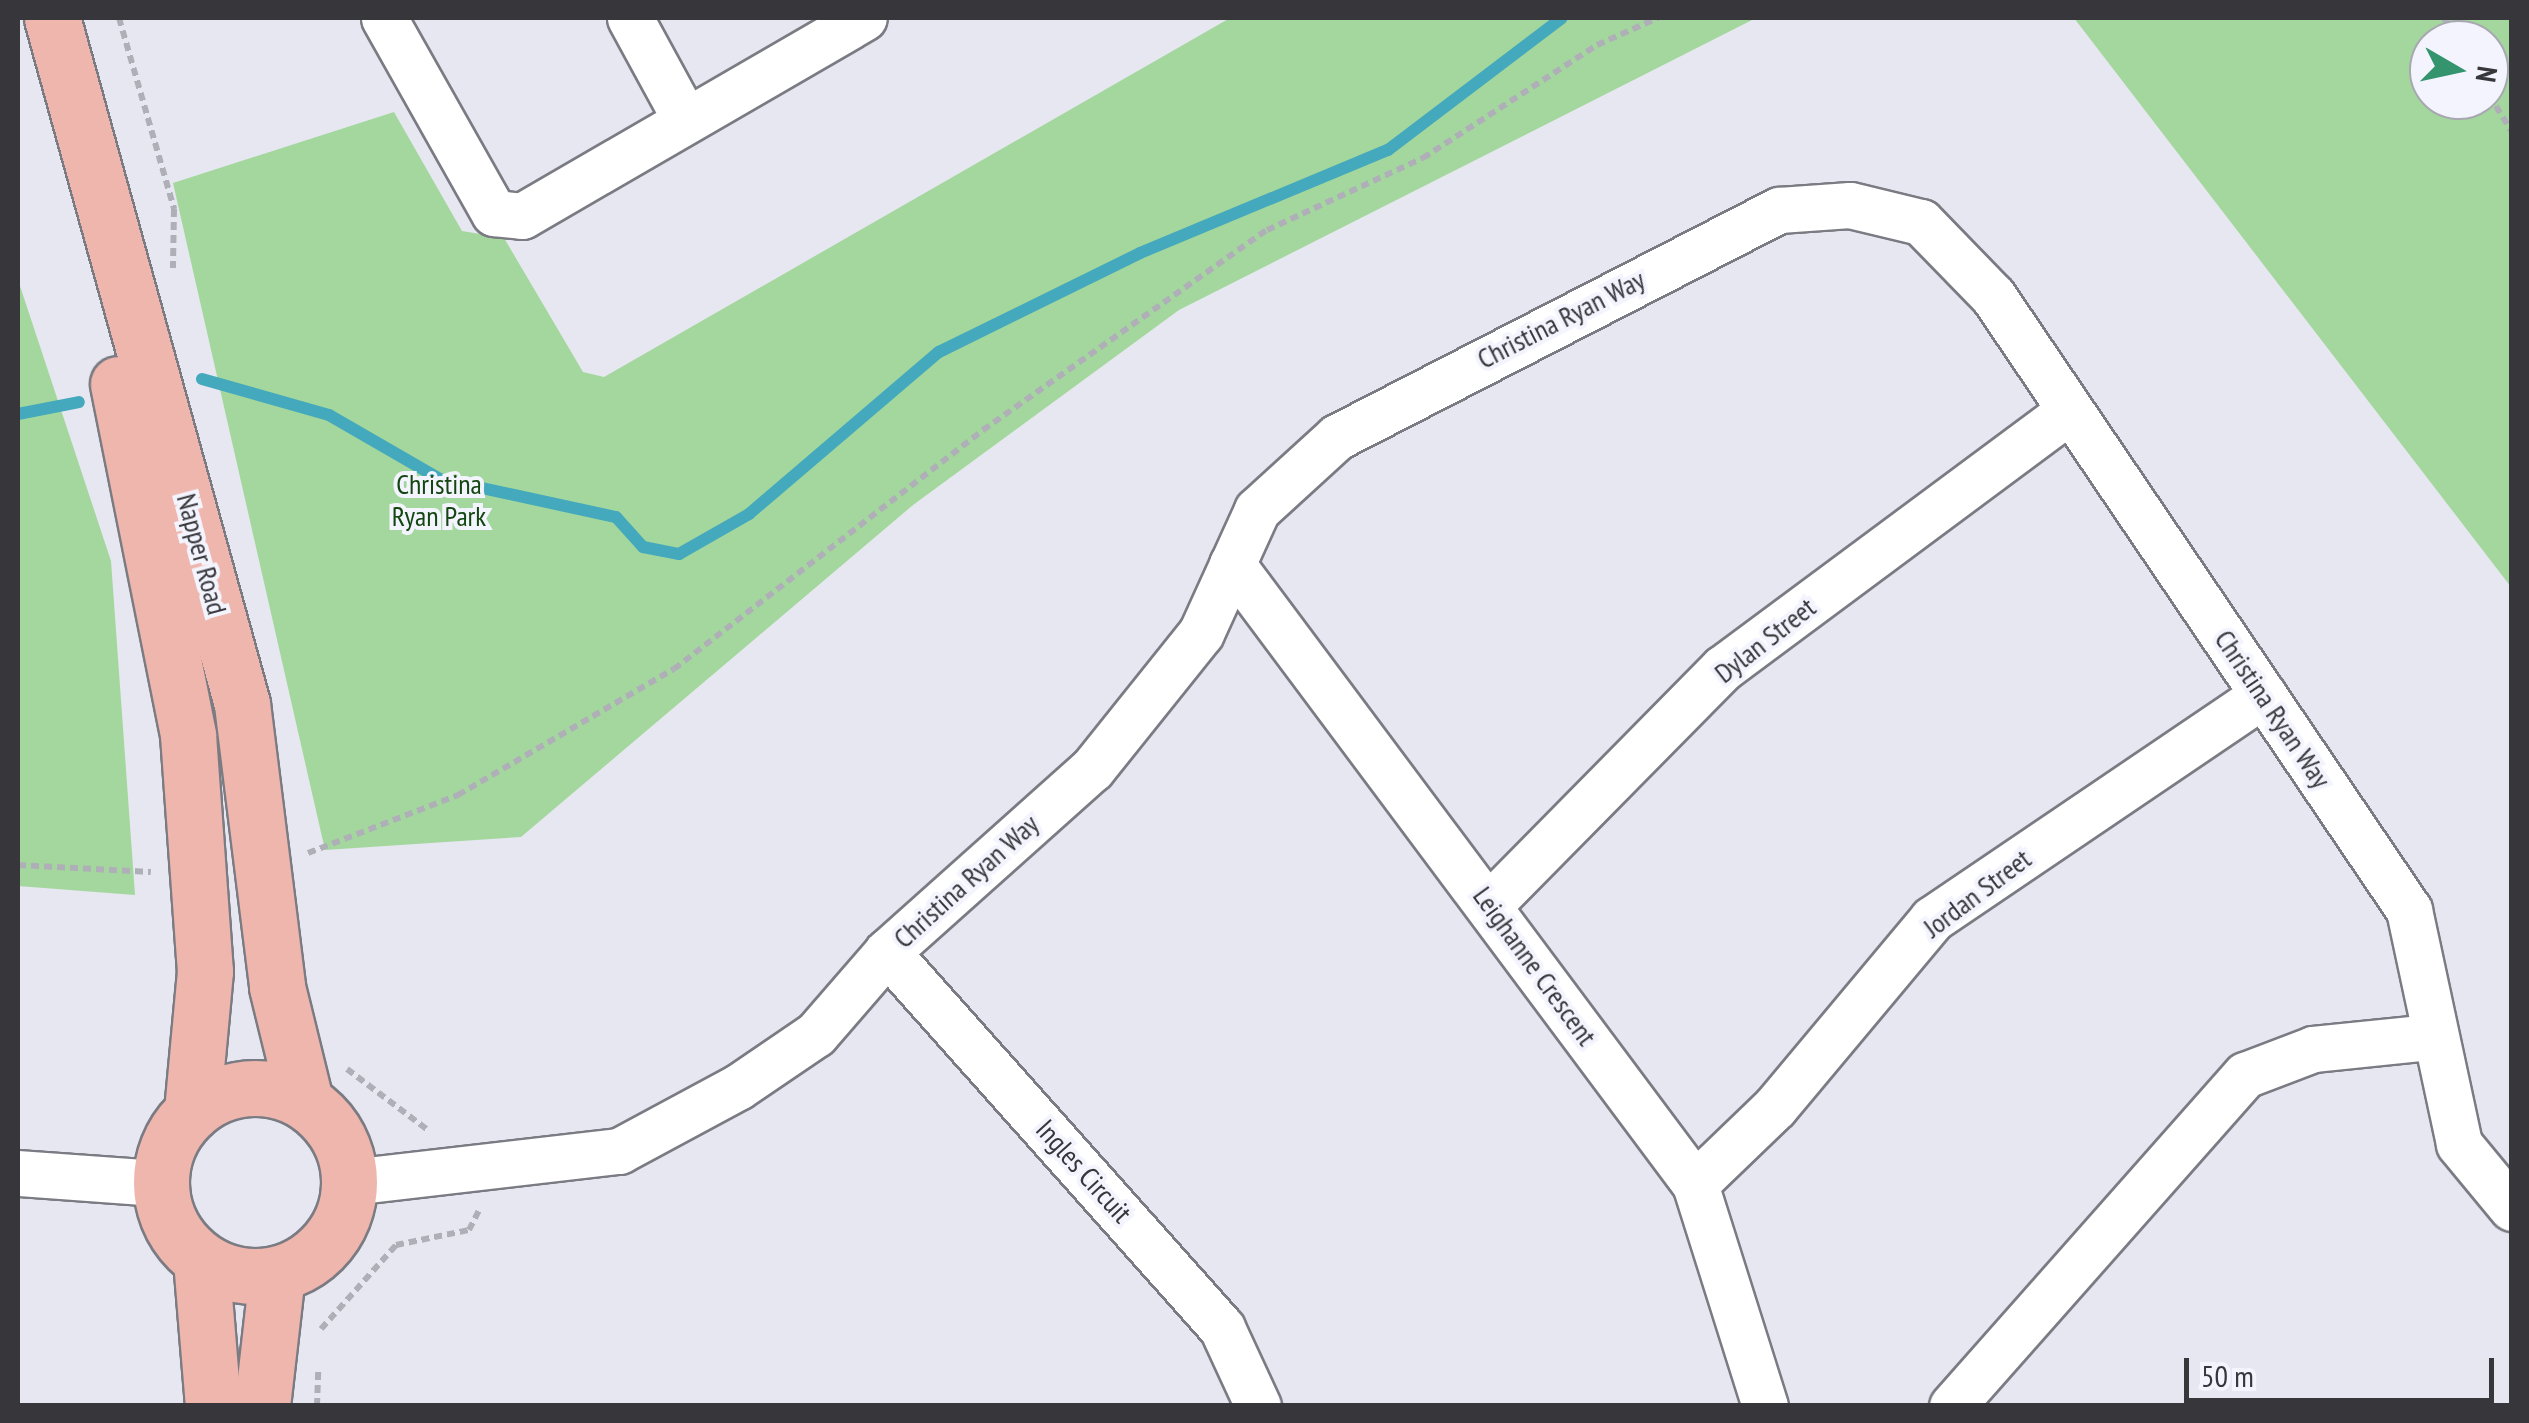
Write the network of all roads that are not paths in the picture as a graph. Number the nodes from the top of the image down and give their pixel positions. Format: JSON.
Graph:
{"nodes":[{"id":1,"x":52,"y":18,"type":"edge"},
{"id":2,"x":384,"y":18,"type":"edge"},
{"id":3,"x":630,"y":18,"type":"edge"},
{"id":4,"x":864,"y":18,"type":"edge"},
{"id":5,"x":18,"y":25,"type":"edge"},
{"id":6,"x":686,"y":119,"type":"junction"},
{"id":7,"x":2070,"y":410,"type":"junction"},
{"id":8,"x":1232,"y":564,"type":"junction"},
{"id":9,"x":2264,"y":695,"type":"junction"},
{"id":10,"x":1490,"y":904,"type":"junction"},
{"id":11,"x":886,"y":952,"type":"junction"},
{"id":12,"x":2431,"y":1037,"type":"junction"},
{"id":13,"x":305,"y":1101,"type":"junction"},
{"id":14,"x":192,"y":1112,"type":"junction"},
{"id":15,"x":18,"y":1173,"type":"edge"},
{"id":16,"x":160,"y":1182,"type":"junction"},
{"id":17,"x":350,"y":1182,"type":"junction"},
{"id":18,"x":1694,"y":1184,"type":"junction"},
{"id":19,"x":2512,"y":1208,"type":"edge"},
{"id":20,"x":202,"y":1260,"type":"junction"},
{"id":21,"x":277,"y":1276,"type":"junction"},
{"id":22,"x":213,"y":1406,"type":"edge"},
{"id":23,"x":262,"y":1406,"type":"edge"},
{"id":24,"x":1258,"y":1406,"type":"edge"},
{"id":25,"x":1765,"y":1406,"type":"edge"},
{"id":26,"x":1952,"y":1406,"type":"edge"}],
"edges":[{"from":1,"to":13,"type":"main road","name":"Napper Road"},
{"from":2,"to":6,"type":"street"},
{"from":3,"to":6,"type":"street"},
{"from":4,"to":6,"type":"street"},
{"from":5,"to":14,"type":"main road","name":"Napper Road"},
{"from":7,"to":8,"type":"street","name":"Christina Ryan Way"},
{"from":7,"to":9,"type":"street","name":"Christina Ryan Way"},
{"from":7,"to":10,"type":"street","name":"Dylan Street"},
{"from":8,"to":10,"type":"street","name":"Leighanne Crescent"},
{"from":8,"to":11,"type":"street","name":"Christina Ryan Way"},
{"from":9,"to":12,"type":"street","name":"Christina Ryan Way"},
{"from":9,"to":18,"type":"street","name":"Jordan Street"},
{"from":10,"to":18,"type":"street","name":"Leighanne Crescent"},
{"from":11,"to":17,"type":"street","name":"Christina Ryan Way"},
{"from":11,"to":24,"type":"street","name":"Ingles Circuit"},
{"from":12,"to":19,"type":"street","name":"Christina Ryan Way"},
{"from":12,"to":26,"type":"street"},
{"from":13,"to":14,"type":"main road"},
{"from":13,"to":17,"type":"main road"},
{"from":14,"to":16,"type":"main road"},
{"from":15,"to":16,"type":"street"},
{"from":16,"to":20,"type":"main road"},
{"from":17,"to":21,"type":"main road"},
{"from":18,"to":25,"type":"street","name":"Leighanne Crescent"},
{"from":20,"to":21,"type":"main road"},
{"from":20,"to":22,"type":"main road"},
{"from":21,"to":23,"type":"main road"}]}
